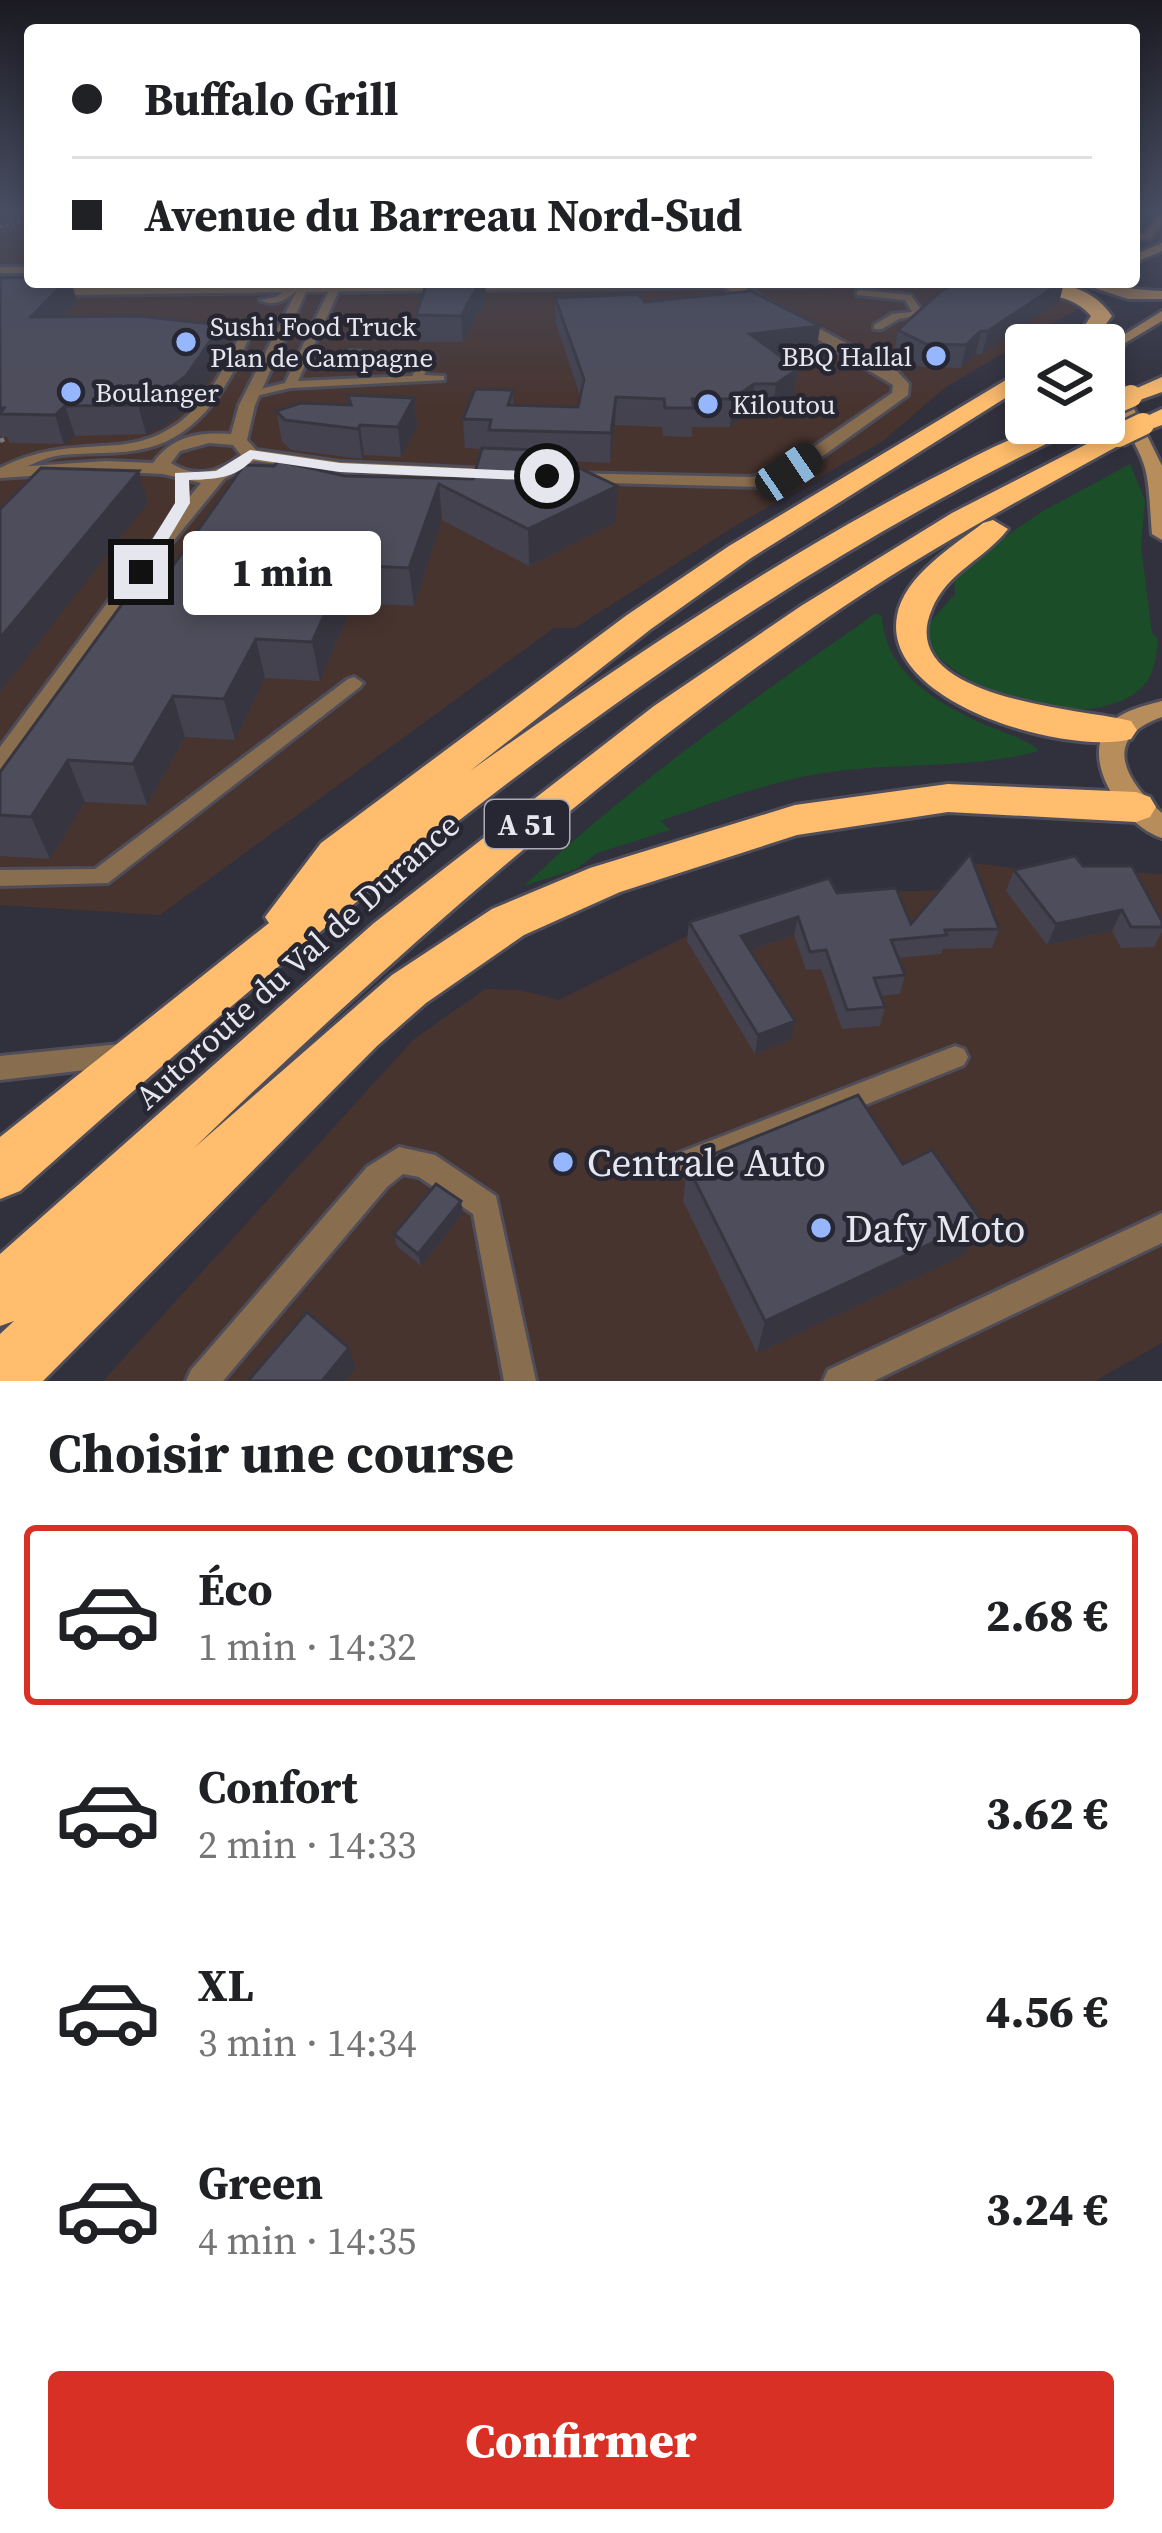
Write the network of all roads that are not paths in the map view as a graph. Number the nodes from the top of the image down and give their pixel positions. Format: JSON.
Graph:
{"nodes":[{"id":1,"x":199,"y":288,"type":"edge"},
{"id":2,"x":328,"y":288,"type":"edge"},
{"id":3,"x":342,"y":288,"type":"edge"},
{"id":4,"x":740,"y":288,"type":"edge"},
{"id":5,"x":778,"y":288,"type":"edge"},
{"id":6,"x":1048,"y":288,"type":"edge"},
{"id":7,"x":1096,"y":288,"type":"edge"},
{"id":8,"x":298,"y":292,"type":"junction"},
{"id":9,"x":1106,"y":292,"type":"junction"},
{"id":10,"x":860,"y":293,"type":"dead end"},
{"id":11,"x":1162,"y":295,"type":"edge"},
{"id":12,"x":265,"y":300,"type":"dead end"},
{"id":13,"x":769,"y":305,"type":"junction"},
{"id":14,"x":1162,"y":315,"type":"edge"},
{"id":15,"x":1095,"y":324,"type":"edge"},
{"id":16,"x":1126,"y":326,"type":"junction"},
{"id":17,"x":878,"y":327,"type":"dead end"},
{"id":18,"x":245,"y":334,"type":"dead end"},
{"id":19,"x":381,"y":362,"type":"junction"},
{"id":20,"x":440,"y":378,"type":"dead end"},
{"id":21,"x":416,"y":379,"type":"junction"},
{"id":22,"x":365,"y":381,"type":"junction"},
{"id":23,"x":316,"y":384,"type":"junction"},
{"id":24,"x":1162,"y":384,"type":"edge"},
{"id":25,"x":290,"y":385,"type":"junction"},
{"id":26,"x":1005,"y":388,"type":"edge"},
{"id":27,"x":250,"y":400,"type":"junction"},
{"id":28,"x":1133,"y":423,"type":"edge"},
{"id":29,"x":196,"y":440,"type":"junction"},
{"id":30,"x":1023,"y":444,"type":"edge"},
{"id":31,"x":242,"y":454,"type":"junction"},
{"id":32,"x":170,"y":466,"type":"junction"},
{"id":33,"x":0,"y":472,"type":"edge"},
{"id":34,"x":218,"y":475,"type":"junction"},
{"id":35,"x":527,"y":476,"type":"edge"},
{"id":36,"x":547,"y":476,"type":"edge"},
{"id":37,"x":1159,"y":477,"type":"edge"},
{"id":38,"x":1162,"y":534,"type":"edge"},
{"id":39,"x":164,"y":540,"type":"junction"},
{"id":40,"x":354,"y":682,"type":"dead end"},
{"id":41,"x":1161,"y":707,"type":"edge"},
{"id":42,"x":1118,"y":730,"type":"junction"},
{"id":43,"x":0,"y":766,"type":"edge"},
{"id":44,"x":1149,"y":818,"type":"edge"},
{"id":45,"x":0,"y":878,"type":"edge"},
{"id":46,"x":256,"y":958,"type":"junction"},
{"id":47,"x":140,"y":1052,"type":"junction"},
{"id":48,"x":955,"y":1057,"type":"dead end"},
{"id":49,"x":0,"y":1068,"type":"edge"},
{"id":50,"x":686,"y":1165,"type":"edge"},
{"id":51,"x":0,"y":1172,"type":"edge"},
{"id":52,"x":1162,"y":1228,"type":"edge"},
{"id":53,"x":0,"y":1296,"type":"edge"},
{"id":54,"x":0,"y":1379,"type":"edge"},
{"id":55,"x":202,"y":1381,"type":"edge"},
{"id":56,"x":520,"y":1381,"type":"edge"},
{"id":57,"x":839,"y":1381,"type":"edge"}],
"edges":[{"from":1,"to":8,"type":"street"},
{"from":2,"to":8,"type":"street"},
{"from":3,"to":25,"type":"lane"},
{"from":4,"to":13,"type":"street"},
{"from":5,"to":13,"type":"street"},
{"from":6,"to":15,"type":"highway"},
{"from":7,"to":9,"type":"main road"},
{"from":8,"to":12,"type":"lane"},
{"from":8,"to":27,"type":"street"},
{"from":9,"to":11,"type":"main road"},
{"from":9,"to":16,"type":"main road"},
{"from":10,"to":17,"type":"lane"},
{"from":13,"to":36,"type":"street"},
{"from":14,"to":16,"type":"main road"},
{"from":16,"to":37,"type":"main road"},
{"from":18,"to":33,"type":"lane"},
{"from":19,"to":21,"type":"lane"},
{"from":19,"to":22,"type":"lane"},
{"from":19,"to":23,"type":"lane"},
{"from":20,"to":21,"type":"lane"},
{"from":21,"to":22,"type":"lane"},
{"from":22,"to":23,"type":"lane"},
{"from":23,"to":25,"type":"lane"},
{"from":24,"to":28,"type":"highway","name":"Autoroute du Val de Durance","number":"A 51"},
{"from":25,"to":27,"type":"lane"},
{"from":26,"to":46,"type":"highway"},
{"from":27,"to":29,"type":"street"},
{"from":27,"to":31,"type":"street"},
{"from":28,"to":42,"type":"highway"},
{"from":28,"to":53,"type":"highway","name":"Autoroute du Val de Durance","number":"A 51"},
{"from":29,"to":31,"type":"street"},
{"from":29,"to":32,"type":"street"},
{"from":30,"to":46,"type":"highway","name":"Autoroute du Val de Durance","number":"A 51"},
{"from":31,"to":34,"type":"street"},
{"from":31,"to":35,"type":"street"},
{"from":32,"to":33,"type":"street"},
{"from":32,"to":34,"type":"street"},
{"from":32,"to":39,"type":"street"},
{"from":34,"to":39,"type":"street"},
{"from":37,"to":38,"type":"main road"},
{"from":39,"to":43,"type":"street"},
{"from":40,"to":45,"type":"lane"},
{"from":41,"to":42,"type":"main road"},
{"from":42,"to":44,"type":"main road"},
{"from":44,"to":54,"type":"highway"},
{"from":46,"to":47,"type":"highway","name":"Autoroute du Val de Durance","number":"A 51"},
{"from":47,"to":49,"type":"lane"},
{"from":47,"to":51,"type":"highway","name":"Autoroute du Val de Durance","number":"A 51"},
{"from":48,"to":50,"type":"lane"},
{"from":52,"to":57,"type":"lane"},
{"from":55,"to":56,"type":"lane"}]}
